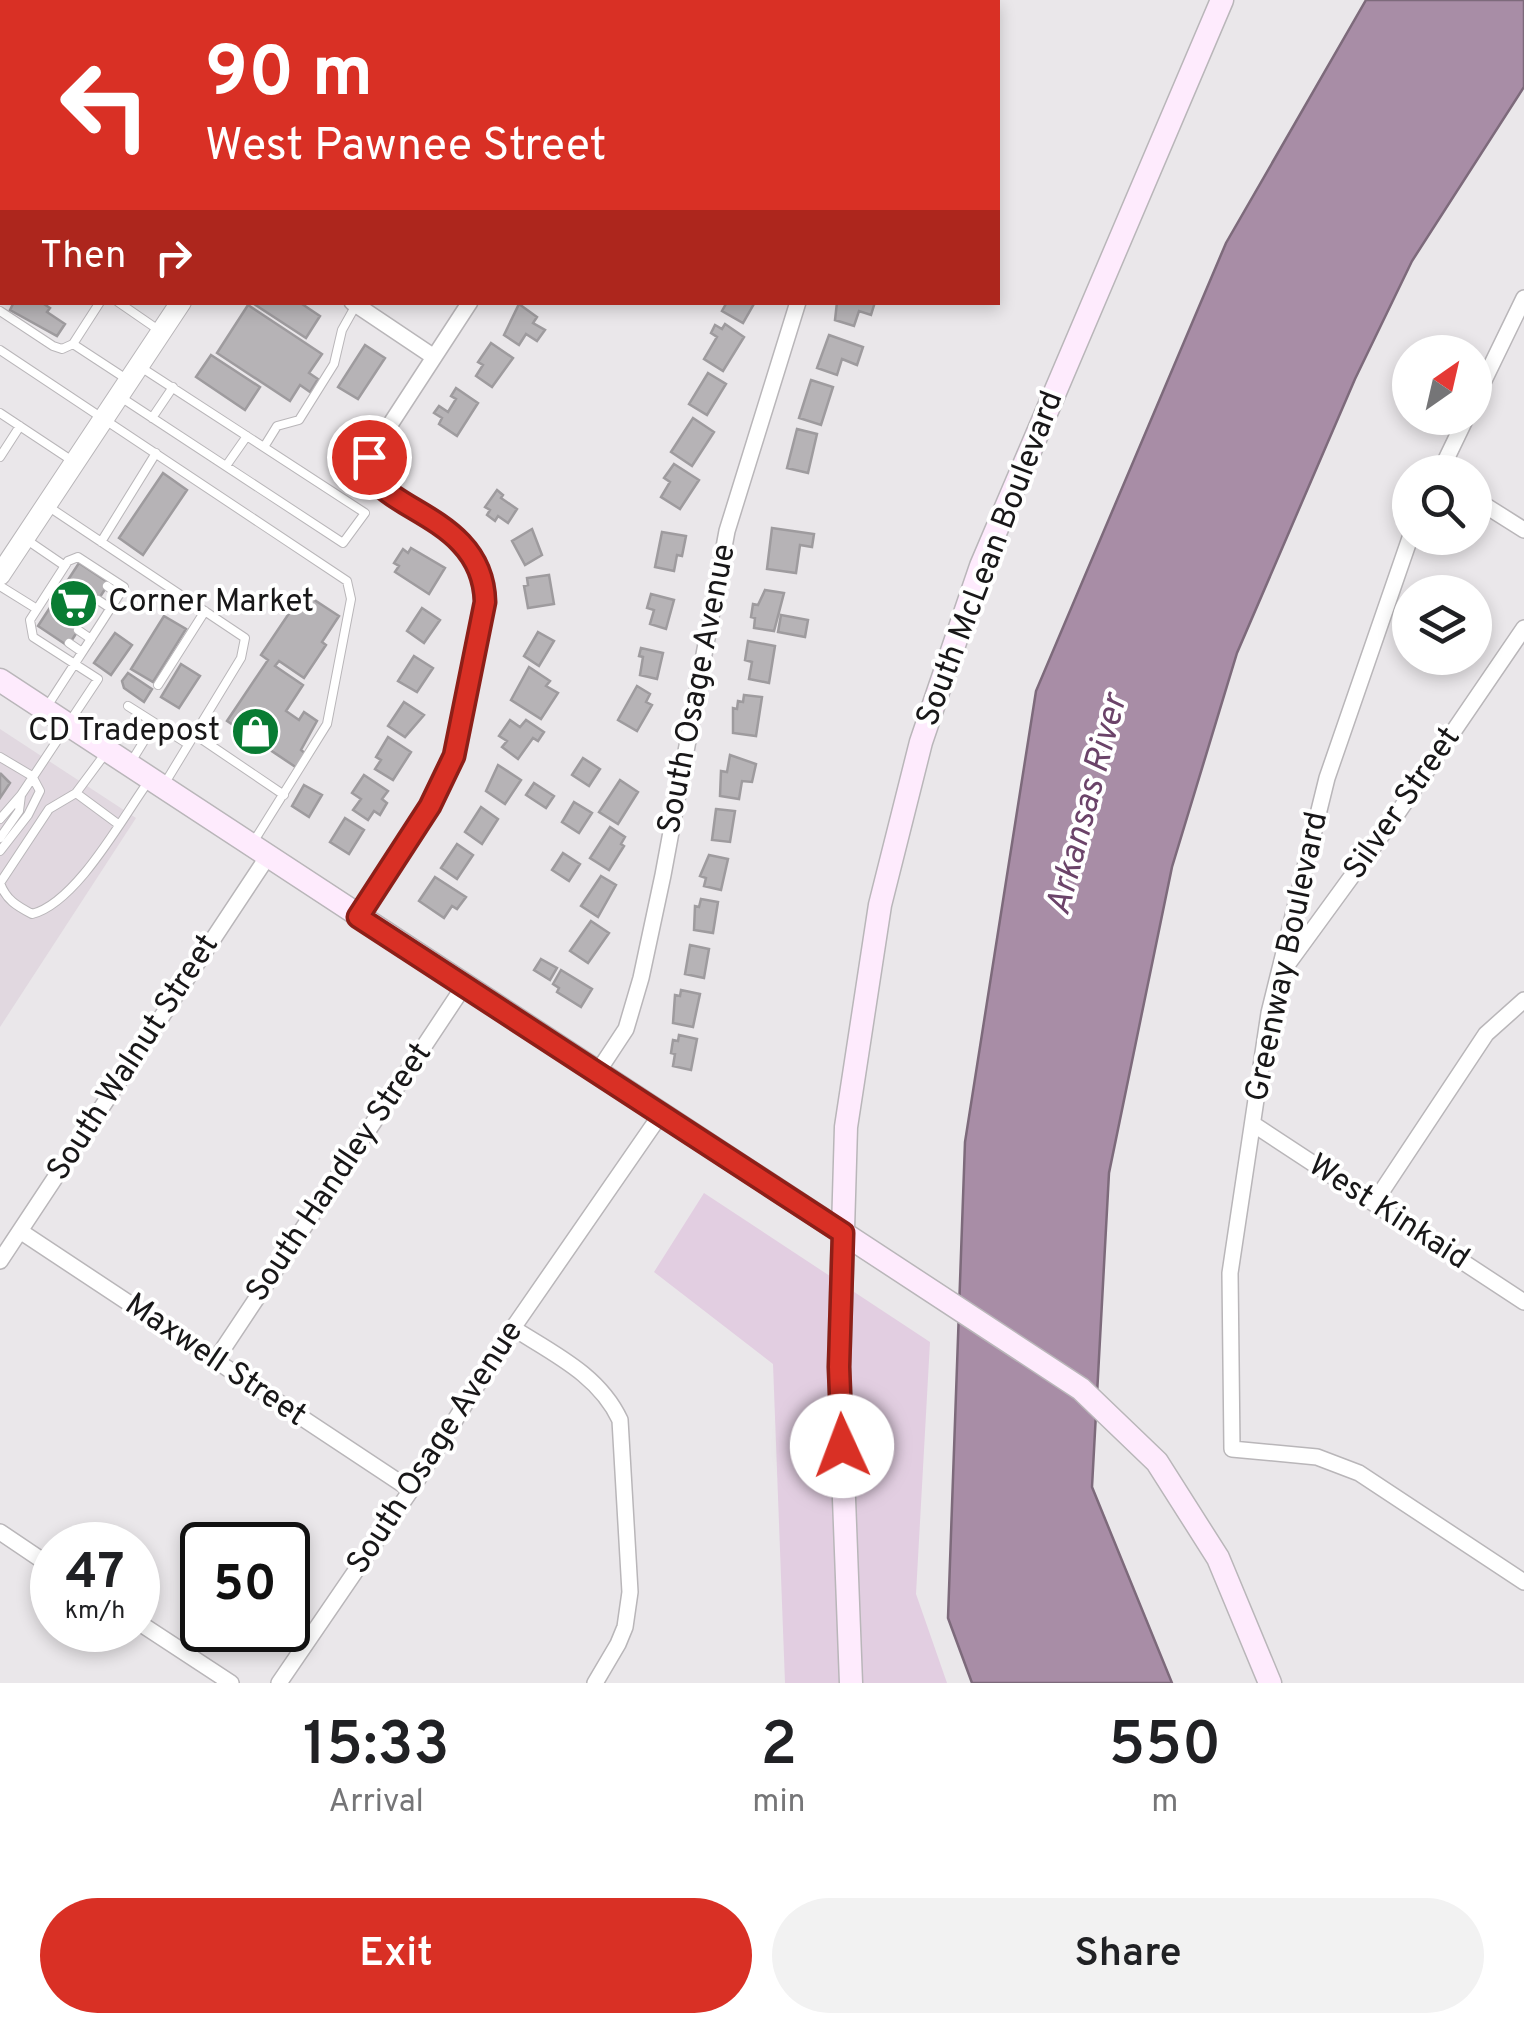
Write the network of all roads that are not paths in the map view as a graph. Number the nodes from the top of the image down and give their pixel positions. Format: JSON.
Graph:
{"nodes":[{"id":1,"x":1222,"y":0,"type":"edge"},
{"id":2,"x":1524,"y":298,"type":"edge"},
{"id":3,"x":94,"y":305,"type":"edge"},
{"id":4,"x":122,"y":305,"type":"edge"},
{"id":5,"x":179,"y":305,"type":"edge"},
{"id":6,"x":354,"y":305,"type":"edge"},
{"id":7,"x":356,"y":305,"type":"edge"},
{"id":8,"x":468,"y":305,"type":"edge"},
{"id":9,"x":797,"y":305,"type":"edge"},
{"id":10,"x":0,"y":310,"type":"edge"},
{"id":11,"x":161,"y":332,"type":"junction"},
{"id":12,"x":73,"y":344,"type":"junction"},
{"id":13,"x":0,"y":350,"type":"edge"},
{"id":14,"x":434,"y":357,"type":"junction"},
{"id":15,"x":1492,"y":364,"type":"edge"},
{"id":16,"x":129,"y":381,"type":"junction"},
{"id":17,"x":173,"y":388,"type":"junction"},
{"id":18,"x":0,"y":413,"type":"edge"},
{"id":19,"x":152,"y":418,"type":"junction"},
{"id":20,"x":104,"y":419,"type":"junction"},
{"id":21,"x":20,"y":426,"type":"junction"},
{"id":22,"x":247,"y":436,"type":"junction"},
{"id":23,"x":264,"y":447,"type":"junction"},
{"id":24,"x":156,"y":454,"type":"junction"},
{"id":25,"x":0,"y":457,"type":"edge"},
{"id":26,"x":75,"y":462,"type":"junction"},
{"id":27,"x":226,"y":466,"type":"junction"},
{"id":28,"x":46,"y":505,"type":"junction"},
{"id":29,"x":1492,"y":510,"type":"edge"},
{"id":30,"x":1524,"y":530,"type":"edge"},
{"id":31,"x":24,"y":538,"type":"junction"},
{"id":32,"x":102,"y":542,"type":"junction"},
{"id":33,"x":1404,"y":555,"type":"edge"},
{"id":34,"x":77,"y":566,"type":"dead end"},
{"id":35,"x":65,"y":571,"type":"junction"},
{"id":36,"x":0,"y":575,"type":"edge"},
{"id":37,"x":0,"y":586,"type":"edge"},
{"id":38,"x":107,"y":586,"type":"dead end"},
{"id":39,"x":119,"y":595,"type":"junction"},
{"id":40,"x":98,"y":600,"type":"dead end"},
{"id":41,"x":42,"y":608,"type":"junction"},
{"id":42,"x":110,"y":608,"type":"junction"},
{"id":43,"x":205,"y":611,"type":"junction"},
{"id":44,"x":1524,"y":628,"type":"edge"},
{"id":45,"x":78,"y":630,"type":"dead end"},
{"id":46,"x":91,"y":638,"type":"junction"},
{"id":47,"x":69,"y":643,"type":"dead end"},
{"id":48,"x":82,"y":652,"type":"junction"},
{"id":49,"x":74,"y":664,"type":"junction"},
{"id":50,"x":0,"y":680,"type":"edge"},
{"id":51,"x":158,"y":685,"type":"dead end"},
{"id":52,"x":128,"y":706,"type":"dead end"},
{"id":53,"x":46,"y":709,"type":"junction"},
{"id":54,"x":155,"y":723,"type":"junction"},
{"id":55,"x":68,"y":724,"type":"junction"},
{"id":56,"x":194,"y":734,"type":"junction"},
{"id":57,"x":188,"y":744,"type":"junction"},
{"id":58,"x":108,"y":750,"type":"junction"},
{"id":59,"x":0,"y":758,"type":"edge"},
{"id":60,"x":129,"y":764,"type":"junction"},
{"id":61,"x":32,"y":776,"type":"junction"},
{"id":62,"x":156,"y":782,"type":"junction"},
{"id":63,"x":76,"y":794,"type":"junction"},
{"id":64,"x":284,"y":794,"type":"junction"},
{"id":65,"x":21,"y":795,"type":"junction"},
{"id":66,"x":0,"y":818,"type":"edge"},
{"id":67,"x":118,"y":824,"type":"junction"},
{"id":68,"x":0,"y":838,"type":"edge"},
{"id":69,"x":260,"y":850,"type":"junction"},
{"id":70,"x":0,"y":851,"type":"edge"},
{"id":71,"x":358,"y":917,"type":"junction"},
{"id":72,"x":1278,"y":977,"type":"junction"},
{"id":73,"x":464,"y":986,"type":"junction"},
{"id":74,"x":1524,"y":1000,"type":"edge"},
{"id":75,"x":597,"y":1072,"type":"junction"},
{"id":76,"x":662,"y":1114,"type":"junction"},
{"id":77,"x":1253,"y":1124,"type":"junction"},
{"id":78,"x":1374,"y":1203,"type":"junction"},
{"id":79,"x":20,"y":1231,"type":"junction"},
{"id":80,"x":843,"y":1233,"type":"junction"},
{"id":81,"x":0,"y":1260,"type":"edge"},
{"id":82,"x":1524,"y":1302,"type":"edge"},
{"id":83,"x":514,"y":1328,"type":"junction"},
{"id":84,"x":215,"y":1361,"type":"junction"},
{"id":85,"x":411,"y":1490,"type":"junction"},
{"id":86,"x":0,"y":1532,"type":"edge"},
{"id":87,"x":30,"y":1552,"type":"edge"},
{"id":88,"x":1524,"y":1582,"type":"edge"},
{"id":89,"x":160,"y":1636,"type":"edge"},
{"id":90,"x":231,"y":1683,"type":"edge"},
{"id":91,"x":279,"y":1683,"type":"edge"},
{"id":92,"x":595,"y":1683,"type":"edge"},
{"id":93,"x":851,"y":1683,"type":"edge"},
{"id":94,"x":1270,"y":1683,"type":"edge"}],
"edges":[{"from":1,"to":80,"type":"main road","name":"South McLean Boulevard"},
{"from":2,"to":15,"type":"street"},
{"from":3,"to":12,"type":"lane"},
{"from":4,"to":11,"type":"lane"},
{"from":5,"to":11,"type":"street"},
{"from":6,"to":23,"type":"lane"},
{"from":7,"to":14,"type":"street"},
{"from":8,"to":14,"type":"street"},
{"from":9,"to":75,"type":"street","name":"South Osage Avenue"},
{"from":10,"to":12,"type":"lane"},
{"from":11,"to":16,"type":"street"},
{"from":12,"to":16,"type":"lane"},
{"from":13,"to":20,"type":"lane"},
{"from":14,"to":71,"type":"street"},
{"from":16,"to":17,"type":"lane"},
{"from":16,"to":19,"type":"lane"},
{"from":16,"to":20,"type":"street"},
{"from":17,"to":19,"type":"lane"},
{"from":17,"to":22,"type":"lane"},
{"from":18,"to":21,"type":"lane"},
{"from":19,"to":27,"type":"lane"},
{"from":20,"to":24,"type":"lane"},
{"from":20,"to":26,"type":"street"},
{"from":21,"to":25,"type":"lane"},
{"from":21,"to":26,"type":"lane"},
{"from":22,"to":23,"type":"lane"},
{"from":22,"to":27,"type":"lane"},
{"from":23,"to":27,"type":"lane"},
{"from":24,"to":32,"type":"lane"},
{"from":24,"to":64,"type":"lane"},
{"from":26,"to":28,"type":"street"},
{"from":28,"to":31,"type":"street"},
{"from":28,"to":32,"type":"lane"},
{"from":29,"to":30,"type":"street"},
{"from":31,"to":35,"type":"lane"},
{"from":31,"to":36,"type":"street"},
{"from":32,"to":43,"type":"lane"},
{"from":33,"to":72,"type":"street","name":"Greenway Boulevard"},
{"from":34,"to":35,"type":"lane"},
{"from":35,"to":39,"type":"lane"},
{"from":35,"to":41,"type":"lane"},
{"from":37,"to":41,"type":"lane"},
{"from":38,"to":39,"type":"lane"},
{"from":39,"to":42,"type":"lane"},
{"from":40,"to":42,"type":"lane"},
{"from":41,"to":49,"type":"lane"},
{"from":42,"to":46,"type":"lane"},
{"from":43,"to":51,"type":"lane"},
{"from":43,"to":56,"type":"lane"},
{"from":44,"to":72,"type":"street","name":"Silver Street"},
{"from":45,"to":46,"type":"lane"},
{"from":46,"to":48,"type":"lane"},
{"from":47,"to":48,"type":"lane"},
{"from":48,"to":49,"type":"lane"},
{"from":49,"to":53,"type":"lane"},
{"from":49,"to":55,"type":"lane"},
{"from":50,"to":53,"type":"main road"},
{"from":52,"to":54,"type":"lane"},
{"from":53,"to":55,"type":"main road"},
{"from":54,"to":57,"type":"lane"},
{"from":54,"to":60,"type":"lane"},
{"from":55,"to":58,"type":"main road"},
{"from":55,"to":61,"type":"lane"},
{"from":56,"to":57,"type":"lane"},
{"from":56,"to":64,"type":"lane"},
{"from":57,"to":62,"type":"lane"},
{"from":58,"to":60,"type":"main road"},
{"from":58,"to":63,"type":"lane"},
{"from":59,"to":61,"type":"lane"},
{"from":60,"to":62,"type":"main road"},
{"from":61,"to":65,"type":"lane"},
{"from":61,"to":70,"type":"lane"},
{"from":62,"to":67,"type":"lane"},
{"from":62,"to":69,"type":"main road"},
{"from":63,"to":67,"type":"lane"},
{"from":63,"to":67,"type":"lane"},
{"from":64,"to":69,"type":"lane"},
{"from":65,"to":66,"type":"lane"},
{"from":65,"to":68,"type":"lane"},
{"from":69,"to":71,"type":"main road"},
{"from":69,"to":79,"type":"street","name":"South Walnut Street"},
{"from":71,"to":73,"type":"main road"},
{"from":72,"to":77,"type":"street","name":"Greenway Boulevard"},
{"from":73,"to":75,"type":"main road"},
{"from":73,"to":84,"type":"street","name":"South Handley Street"},
{"from":74,"to":78,"type":"street"},
{"from":75,"to":76,"type":"main road"},
{"from":76,"to":80,"type":"main road"},
{"from":76,"to":83,"type":"street","name":"South Osage Avenue"},
{"from":77,"to":78,"type":"street","name":"West Kinkaid"},
{"from":77,"to":88,"type":"street","name":"Greenway Boulevard"},
{"from":78,"to":82,"type":"street","name":"West Kinkaid"},
{"from":79,"to":81,"type":"street","name":"South Walnut Street"},
{"from":79,"to":84,"type":"street","name":"Maxwell Street"},
{"from":80,"to":93,"type":"main road","name":"South McLean Boulevard"},
{"from":80,"to":94,"type":"main road"},
{"from":83,"to":85,"type":"street","name":"South Osage Avenue"},
{"from":83,"to":92,"type":"street"},
{"from":84,"to":85,"type":"street","name":"Maxwell Street"},
{"from":85,"to":91,"type":"street","name":"South Osage Avenue"},
{"from":86,"to":87,"type":"street"},
{"from":89,"to":90,"type":"street"}]}
